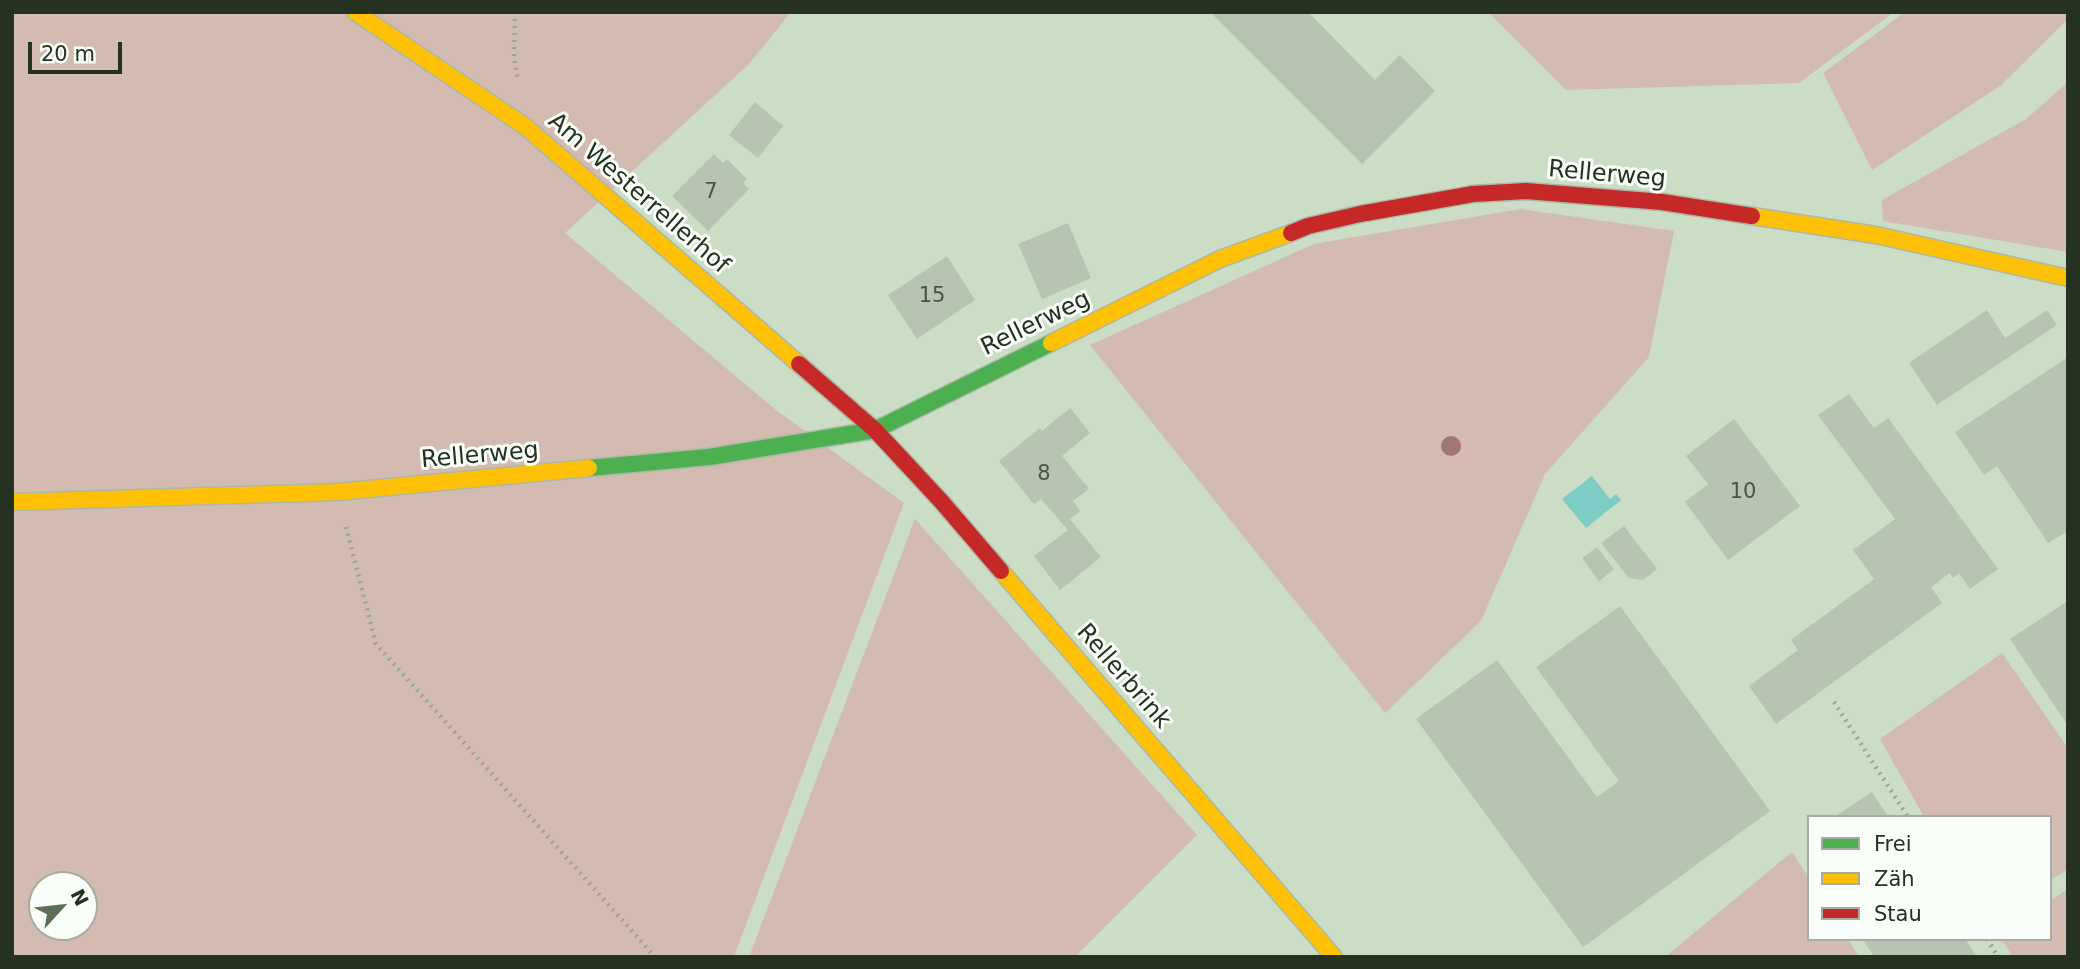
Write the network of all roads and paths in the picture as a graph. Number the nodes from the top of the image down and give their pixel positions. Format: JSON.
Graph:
{"nodes":[{"id":1,"x":355,"y":12,"type":"edge"},
{"id":2,"x":514,"y":12,"type":"edge"},
{"id":3,"x":526,"y":127,"type":"junction"},
{"id":4,"x":2068,"y":278,"type":"edge"},
{"id":5,"x":875,"y":430,"type":"junction"},
{"id":6,"x":337,"y":492,"type":"junction"},
{"id":7,"x":12,"y":502,"type":"edge"},
{"id":8,"x":1834,"y":702,"type":"dead end"},
{"id":9,"x":1907,"y":815,"type":"edge"},
{"id":10,"x":1988,"y":941,"type":"edge"},
{"id":11,"x":655,"y":957,"type":"edge"},
{"id":12,"x":1334,"y":957,"type":"edge"},
{"id":13,"x":1998,"y":957,"type":"edge"}],
"edges":[{"from":1,"to":3,"type":"street","name":"Am Westerrellerhof"},
{"from":2,"to":3,"type":"path"},
{"from":3,"to":5,"type":"street","name":"Am Westerrellerhof"},
{"from":4,"to":5,"type":"street","name":"Rellerweg"},
{"from":5,"to":6,"type":"street","name":"Rellerweg"},
{"from":5,"to":12,"type":"street","name":"Rellerbrink"},
{"from":6,"to":7,"type":"street","name":"Rellerweg"},
{"from":6,"to":11,"type":"path"},
{"from":8,"to":9,"type":"path"},
{"from":10,"to":13,"type":"path"}]}
